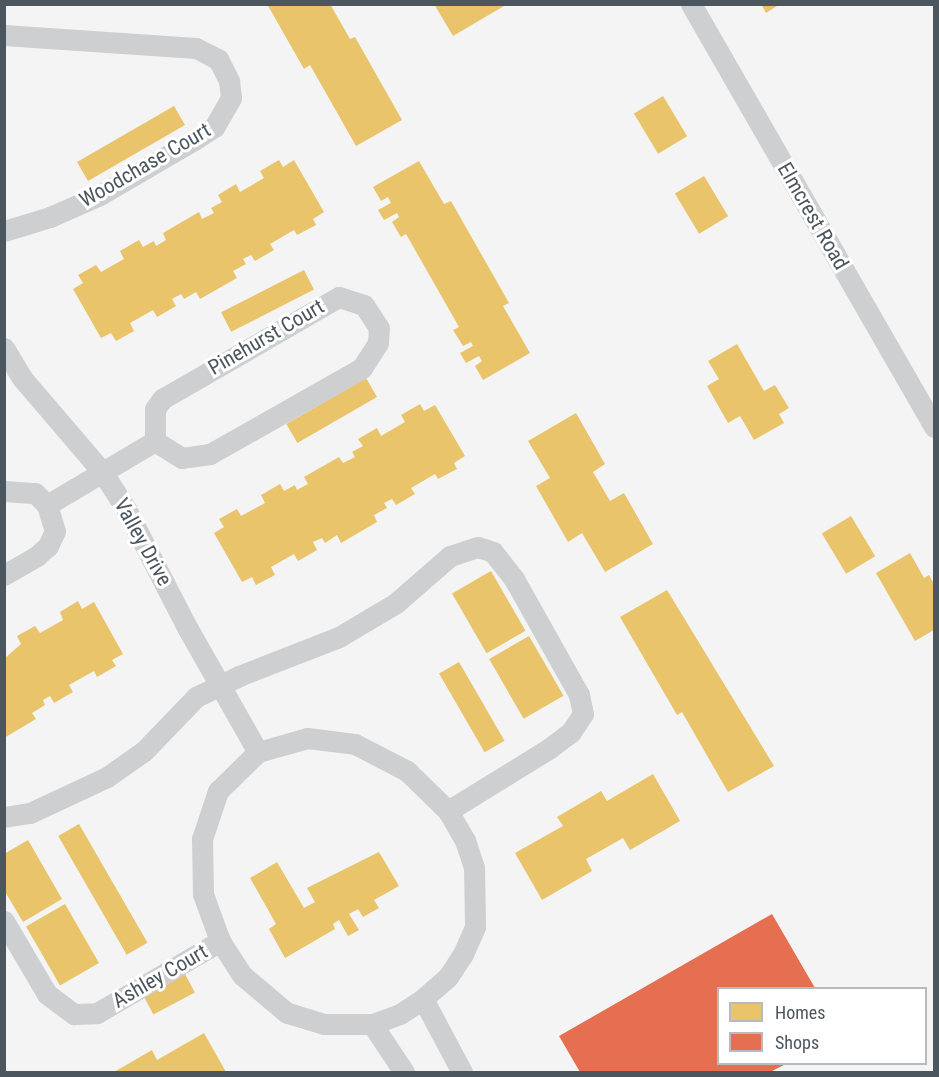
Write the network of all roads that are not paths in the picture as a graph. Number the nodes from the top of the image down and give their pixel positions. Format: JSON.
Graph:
{"nodes":[{"id":1,"x":691,"y":4,"type":"edge"},
{"id":2,"x":4,"y":35,"type":"edge"},
{"id":3,"x":4,"y":231,"type":"edge"},
{"id":4,"x":4,"y":348,"type":"edge"},
{"id":5,"x":934,"y":427,"type":"edge"},
{"id":6,"x":156,"y":441,"type":"junction"},
{"id":7,"x":103,"y":473,"type":"junction"},
{"id":8,"x":4,"y":491,"type":"edge"},
{"id":9,"x":47,"y":505,"type":"junction"},
{"id":10,"x":4,"y":575,"type":"edge"},
{"id":11,"x":219,"y":686,"type":"junction"},
{"id":12,"x":258,"y":752,"type":"junction"},
{"id":13,"x":448,"y":811,"type":"junction"},
{"id":14,"x":4,"y":817,"type":"edge"},
{"id":15,"x":4,"y":921,"type":"edge"},
{"id":16,"x":220,"y":941,"type":"junction"},
{"id":17,"x":423,"y":999,"type":"junction"},
{"id":18,"x":372,"y":1024,"type":"junction"},
{"id":19,"x":404,"y":1072,"type":"edge"},
{"id":20,"x":462,"y":1072,"type":"edge"}],
"edges":[{"from":1,"to":5,"type":"street","name":"Elmcrest Road"},
{"from":2,"to":3,"type":"street","name":"Woodchase Court"},
{"from":4,"to":7,"type":"street","name":"Valley Drive"},
{"from":6,"to":6,"type":"street","name":"Pinehurst Court"},
{"from":6,"to":7,"type":"street"},
{"from":7,"to":9,"type":"street"},
{"from":7,"to":11,"type":"street","name":"Valley Drive"},
{"from":8,"to":9,"type":"street"},
{"from":9,"to":10,"type":"street"},
{"from":11,"to":12,"type":"street","name":"Valley Drive"},
{"from":11,"to":13,"type":"street"},
{"from":11,"to":14,"type":"street"},
{"from":12,"to":13,"type":"street"},
{"from":12,"to":16,"type":"street"},
{"from":13,"to":17,"type":"street","name":"Ashley Court"},
{"from":15,"to":16,"type":"street","name":"Ashley Court"},
{"from":16,"to":18,"type":"street","name":"Ashley Court"},
{"from":17,"to":18,"type":"street","name":"Ashley Court"},
{"from":17,"to":20,"type":"street"},
{"from":18,"to":19,"type":"street"}]}
